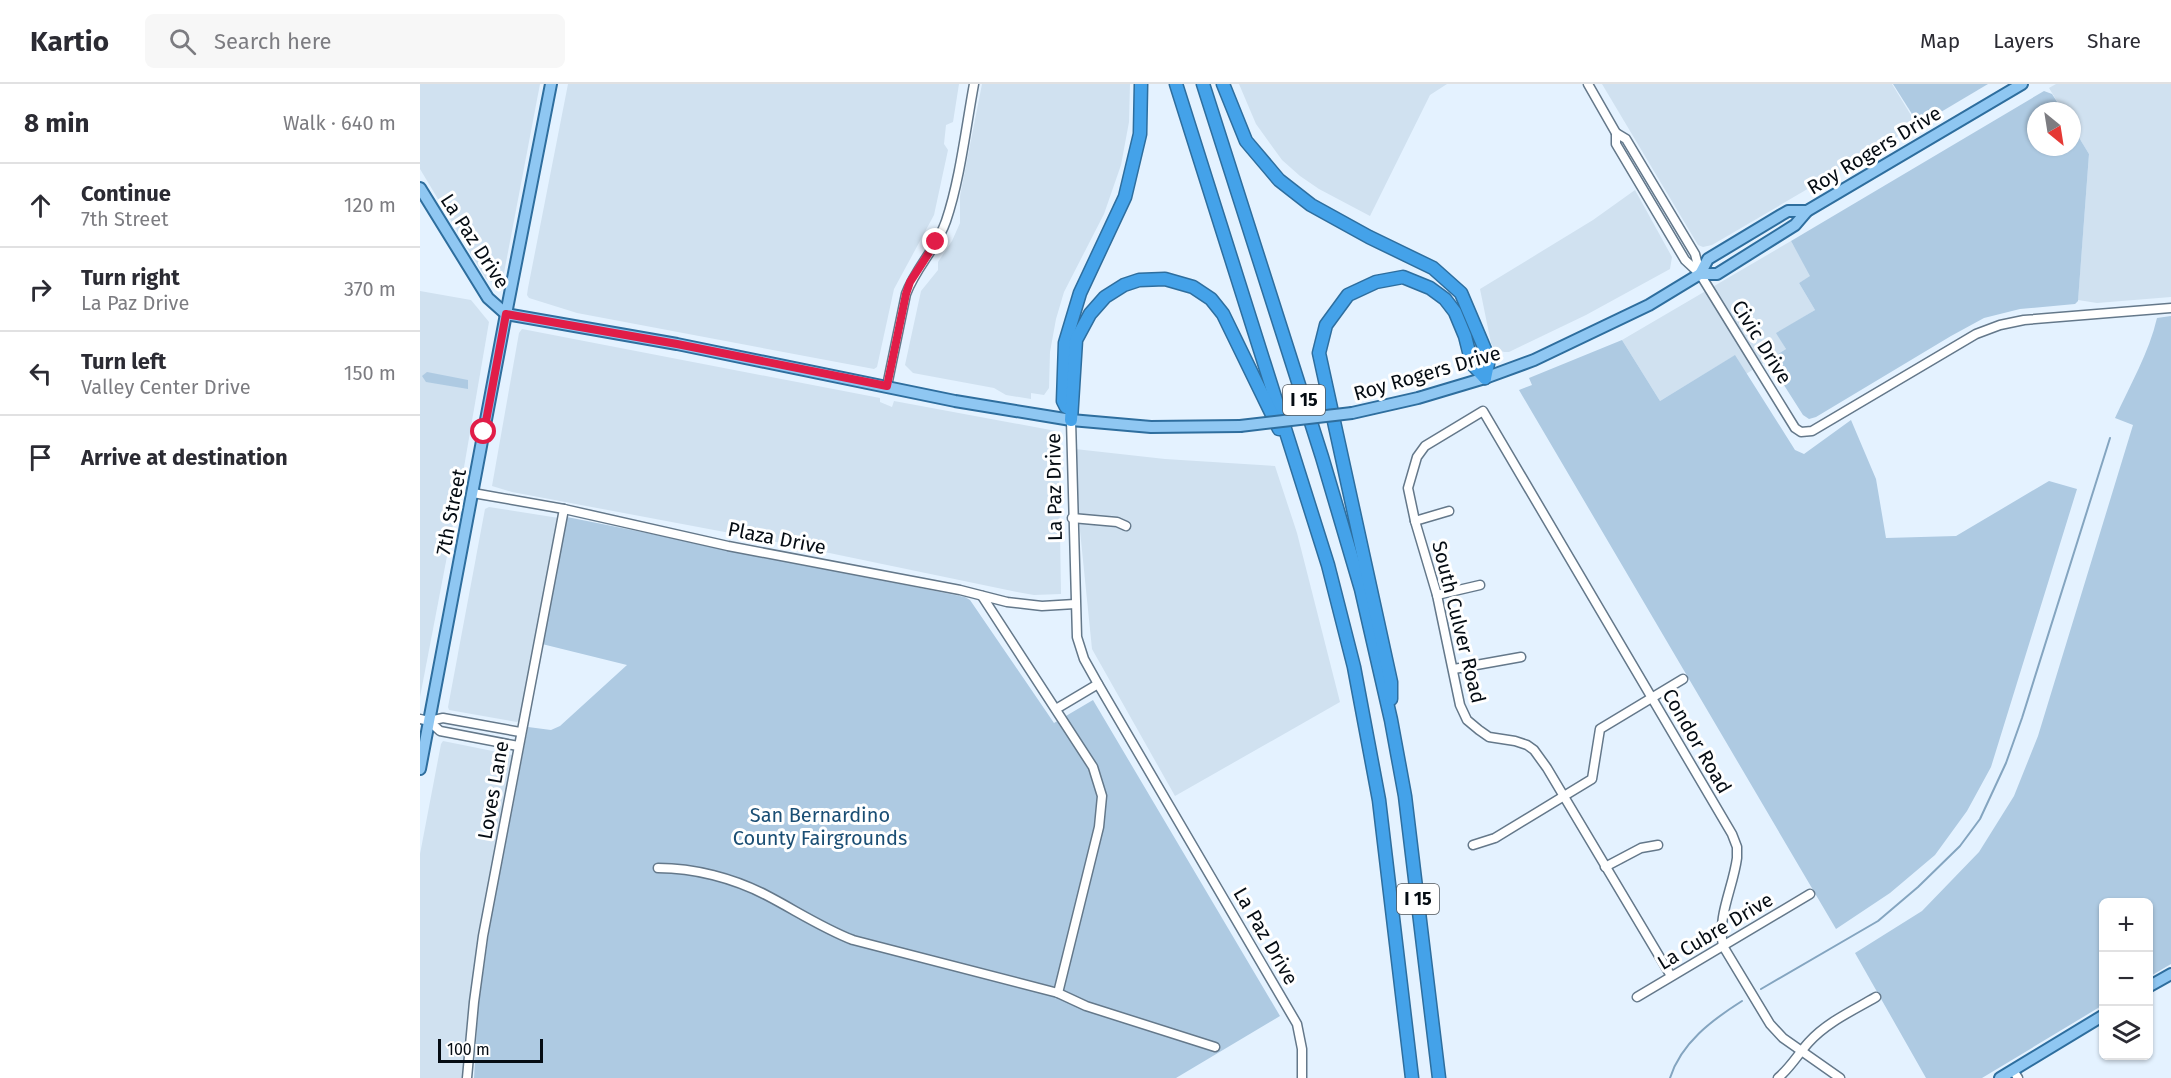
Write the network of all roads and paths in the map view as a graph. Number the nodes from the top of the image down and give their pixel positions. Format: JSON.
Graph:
{"nodes":[{"id":1,"x":551,"y":84,"type":"edge"},
{"id":2,"x":974,"y":84,"type":"edge"},
{"id":3,"x":1141,"y":84,"type":"edge"},
{"id":4,"x":1176,"y":84,"type":"edge"},
{"id":5,"x":1203,"y":84,"type":"edge"},
{"id":6,"x":1223,"y":84,"type":"edge"},
{"id":7,"x":1588,"y":84,"type":"edge"},
{"id":8,"x":2022,"y":84,"type":"edge"},
{"id":9,"x":420,"y":188,"type":"edge"},
{"id":10,"x":1807,"y":210,"type":"junction"},
{"id":11,"x":1700,"y":274,"type":"junction"},
{"id":12,"x":2171,"y":308,"type":"edge"},
{"id":13,"x":506,"y":314,"type":"junction"},
{"id":14,"x":1485,"y":378,"type":"junction"},
{"id":15,"x":887,"y":386,"type":"junction"},
{"id":16,"x":1483,"y":411,"type":"joint"},
{"id":17,"x":1071,"y":420,"type":"junction"},
{"id":18,"x":1297,"y":464,"type":"junction"},
{"id":19,"x":473,"y":494,"type":"junction"},
{"id":20,"x":564,"y":509,"type":"junction"},
{"id":21,"x":1449,"y":511,"type":"dead end"},
{"id":22,"x":1072,"y":518,"type":"junction"},
{"id":23,"x":1415,"y":521,"type":"junction"},
{"id":24,"x":1126,"y":526,"type":"dead end"},
{"id":25,"x":1480,"y":585,"type":"dead end"},
{"id":26,"x":1437,"y":595,"type":"junction"},
{"id":27,"x":982,"y":596,"type":"junction"},
{"id":28,"x":1075,"y":604,"type":"junction"},
{"id":29,"x":1521,"y":657,"type":"dead end"},
{"id":30,"x":1454,"y":669,"type":"junction"},
{"id":31,"x":1683,"y":679,"type":"dead end"},
{"id":32,"x":1098,"y":684,"type":"junction"},
{"id":33,"x":1652,"y":696,"type":"junction"},
{"id":34,"x":1056,"y":709,"type":"junction"},
{"id":35,"x":425,"y":720,"type":"edge"},
{"id":36,"x":1391,"y":720,"type":"junction"},
{"id":37,"x":520,"y":732,"type":"junction"},
{"id":38,"x":518,"y":746,"type":"junction"},
{"id":39,"x":420,"y":769,"type":"edge"},
{"id":40,"x":1564,"y":797,"type":"junction"},
{"id":41,"x":1473,"y":845,"type":"dead end"},
{"id":42,"x":1658,"y":845,"type":"dead end"},
{"id":43,"x":1605,"y":867,"type":"junction"},
{"id":44,"x":658,"y":868,"type":"dead end"},
{"id":45,"x":1810,"y":894,"type":"dead end"},
{"id":46,"x":1723,"y":946,"type":"junction"},
{"id":47,"x":2171,"y":974,"type":"edge"},
{"id":48,"x":1671,"y":976,"type":"junction"},
{"id":49,"x":2153,"y":984,"type":"edge"},
{"id":50,"x":1058,"y":993,"type":"junction"},
{"id":51,"x":1402,"y":993,"type":"junction"},
{"id":52,"x":1637,"y":997,"type":"dead end"},
{"id":53,"x":1876,"y":997,"type":"dead end"},
{"id":54,"x":2099,"y":1018,"type":"edge"},
{"id":55,"x":1215,"y":1047,"type":"dead end"},
{"id":56,"x":1801,"y":1052,"type":"junction"},
{"id":57,"x":2016,"y":1074,"type":"edge"},
{"id":58,"x":467,"y":1078,"type":"edge"},
{"id":59,"x":1302,"y":1078,"type":"edge"},
{"id":60,"x":1406,"y":1078,"type":"edge"},
{"id":61,"x":1412,"y":1078,"type":"edge"},
{"id":62,"x":1439,"y":1078,"type":"edge"},
{"id":63,"x":1778,"y":1078,"type":"edge"},
{"id":64,"x":1840,"y":1078,"type":"edge"},
{"id":65,"x":2000,"y":1078,"type":"edge"}],
"edges":[{"from":1,"to":13,"type":"main road","name":"7th Street"},
{"from":2,"to":15,"type":"street"},
{"from":3,"to":17,"type":"highway"},
{"from":4,"to":18,"type":"highway","number":"I 15"},
{"from":5,"to":36,"type":"highway","number":"I 15"},
{"from":6,"to":14,"type":"highway"},
{"from":7,"to":11,"type":"street","name":"Civic Drive"},
{"from":8,"to":10,"type":"main road","name":"Roy Rogers Drive"},
{"from":9,"to":13,"type":"main road","name":"La Paz Drive"},
{"from":10,"to":11,"type":"main road","name":"Roy Rogers Drive"},
{"from":10,"to":11,"type":"main road","name":"Roy Rogers Drive"},
{"from":11,"to":12,"type":"street","name":"Civic Drive"},
{"from":11,"to":14,"type":"main road","name":"Roy Rogers Drive"},
{"from":13,"to":15,"type":"main road","name":"La Paz Drive"},
{"from":13,"to":19,"type":"main road","name":"7th Street"},
{"from":14,"to":17,"type":"main road","name":"Roy Rogers Drive","bridge":true},
{"from":14,"to":36,"type":"highway"},
{"from":15,"to":17,"type":"main road","name":"La Paz Drive"},
{"from":16,"to":23,"type":"street","name":"South Culver Road"},
{"from":16,"to":33,"type":"street","name":"Condor Road"},
{"from":17,"to":18,"type":"highway"},
{"from":17,"to":22,"type":"street","name":"La Paz Drive"},
{"from":18,"to":51,"type":"highway","number":"I 15"},
{"from":19,"to":20,"type":"street","name":"Plaza Drive"},
{"from":19,"to":35,"type":"main road","name":"7th Street"},
{"from":20,"to":27,"type":"street","name":"Plaza Drive"},
{"from":20,"to":37,"type":"street","name":"Loves Lane"},
{"from":21,"to":23,"type":"street"},
{"from":22,"to":24,"type":"street"},
{"from":22,"to":28,"type":"street","name":"La Paz Drive"},
{"from":23,"to":26,"type":"street","name":"South Culver Road"},
{"from":25,"to":26,"type":"street"},
{"from":26,"to":30,"type":"street","name":"South Culver Road"},
{"from":27,"to":28,"type":"street","name":"Plaza Drive"},
{"from":27,"to":34,"type":"street"},
{"from":28,"to":32,"type":"street","name":"La Paz Drive"},
{"from":29,"to":30,"type":"street"},
{"from":30,"to":40,"type":"street","name":"South Culver Road"},
{"from":31,"to":33,"type":"street"},
{"from":32,"to":34,"type":"street"},
{"from":32,"to":59,"type":"street","name":"La Paz Drive"},
{"from":33,"to":40,"type":"street"},
{"from":33,"to":46,"type":"street","name":"Condor Road"},
{"from":34,"to":50,"type":"street"},
{"from":35,"to":37,"type":"street"},
{"from":35,"to":38,"type":"street"},
{"from":35,"to":39,"type":"main road","name":"7th Street"},
{"from":36,"to":62,"type":"highway","number":"I 15"},
{"from":37,"to":38,"type":"street","name":"Loves Lane"},
{"from":38,"to":58,"type":"street","name":"Loves Lane"},
{"from":40,"to":41,"type":"street"},
{"from":40,"to":43,"type":"street","name":"South Culver Road"},
{"from":42,"to":43,"type":"street"},
{"from":43,"to":48,"type":"street","name":"South Culver Road"},
{"from":44,"to":50,"type":"street"},
{"from":45,"to":46,"type":"street","name":"La Cubre Drive"},
{"from":46,"to":48,"type":"street","name":"La Cubre Drive"},
{"from":46,"to":56,"type":"street"},
{"from":47,"to":49,"type":"main road"},
{"from":48,"to":52,"type":"street","name":"La Cubre Drive"},
{"from":50,"to":55,"type":"street"},
{"from":51,"to":60,"type":"highway"},
{"from":51,"to":61,"type":"highway","number":"I 15"},
{"from":53,"to":56,"type":"street"},
{"from":54,"to":57,"type":"main road"},
{"from":56,"to":63,"type":"street"},
{"from":56,"to":64,"type":"street"},
{"from":57,"to":65,"type":"main road"}]}
